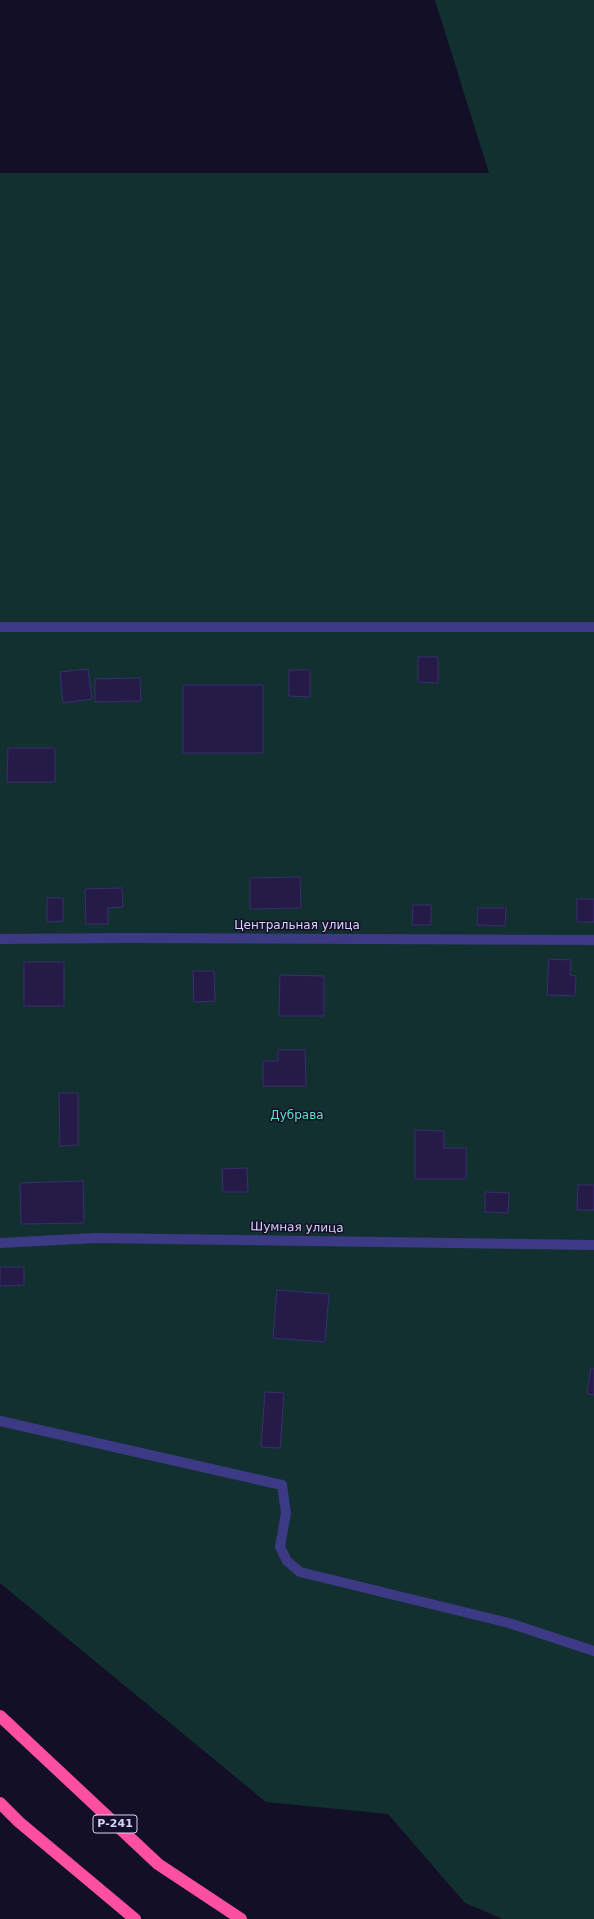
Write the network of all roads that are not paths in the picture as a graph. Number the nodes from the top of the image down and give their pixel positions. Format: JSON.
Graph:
{"nodes":[{"id":1,"x":0,"y":627,"type":"edge"},
{"id":2,"x":594,"y":627,"type":"edge"},
{"id":3,"x":0,"y":939,"type":"edge"},
{"id":4,"x":594,"y":940,"type":"edge"},
{"id":5,"x":0,"y":1243,"type":"edge"},
{"id":6,"x":594,"y":1245,"type":"edge"},
{"id":7,"x":0,"y":1421,"type":"edge"},
{"id":8,"x":594,"y":1651,"type":"edge"},
{"id":9,"x":0,"y":1716,"type":"edge"},
{"id":10,"x":0,"y":1803,"type":"edge"},
{"id":11,"x":135,"y":1919,"type":"edge"},
{"id":12,"x":241,"y":1919,"type":"edge"}],
"edges":[{"from":1,"to":2,"type":"street"},
{"from":3,"to":4,"type":"street","name":"Центральная улица"},
{"from":5,"to":6,"type":"street","name":"Шумная улица"},
{"from":7,"to":8,"type":"street"},
{"from":9,"to":12,"type":"highway","number":"Р-241"},
{"from":10,"to":11,"type":"highway"}]}
